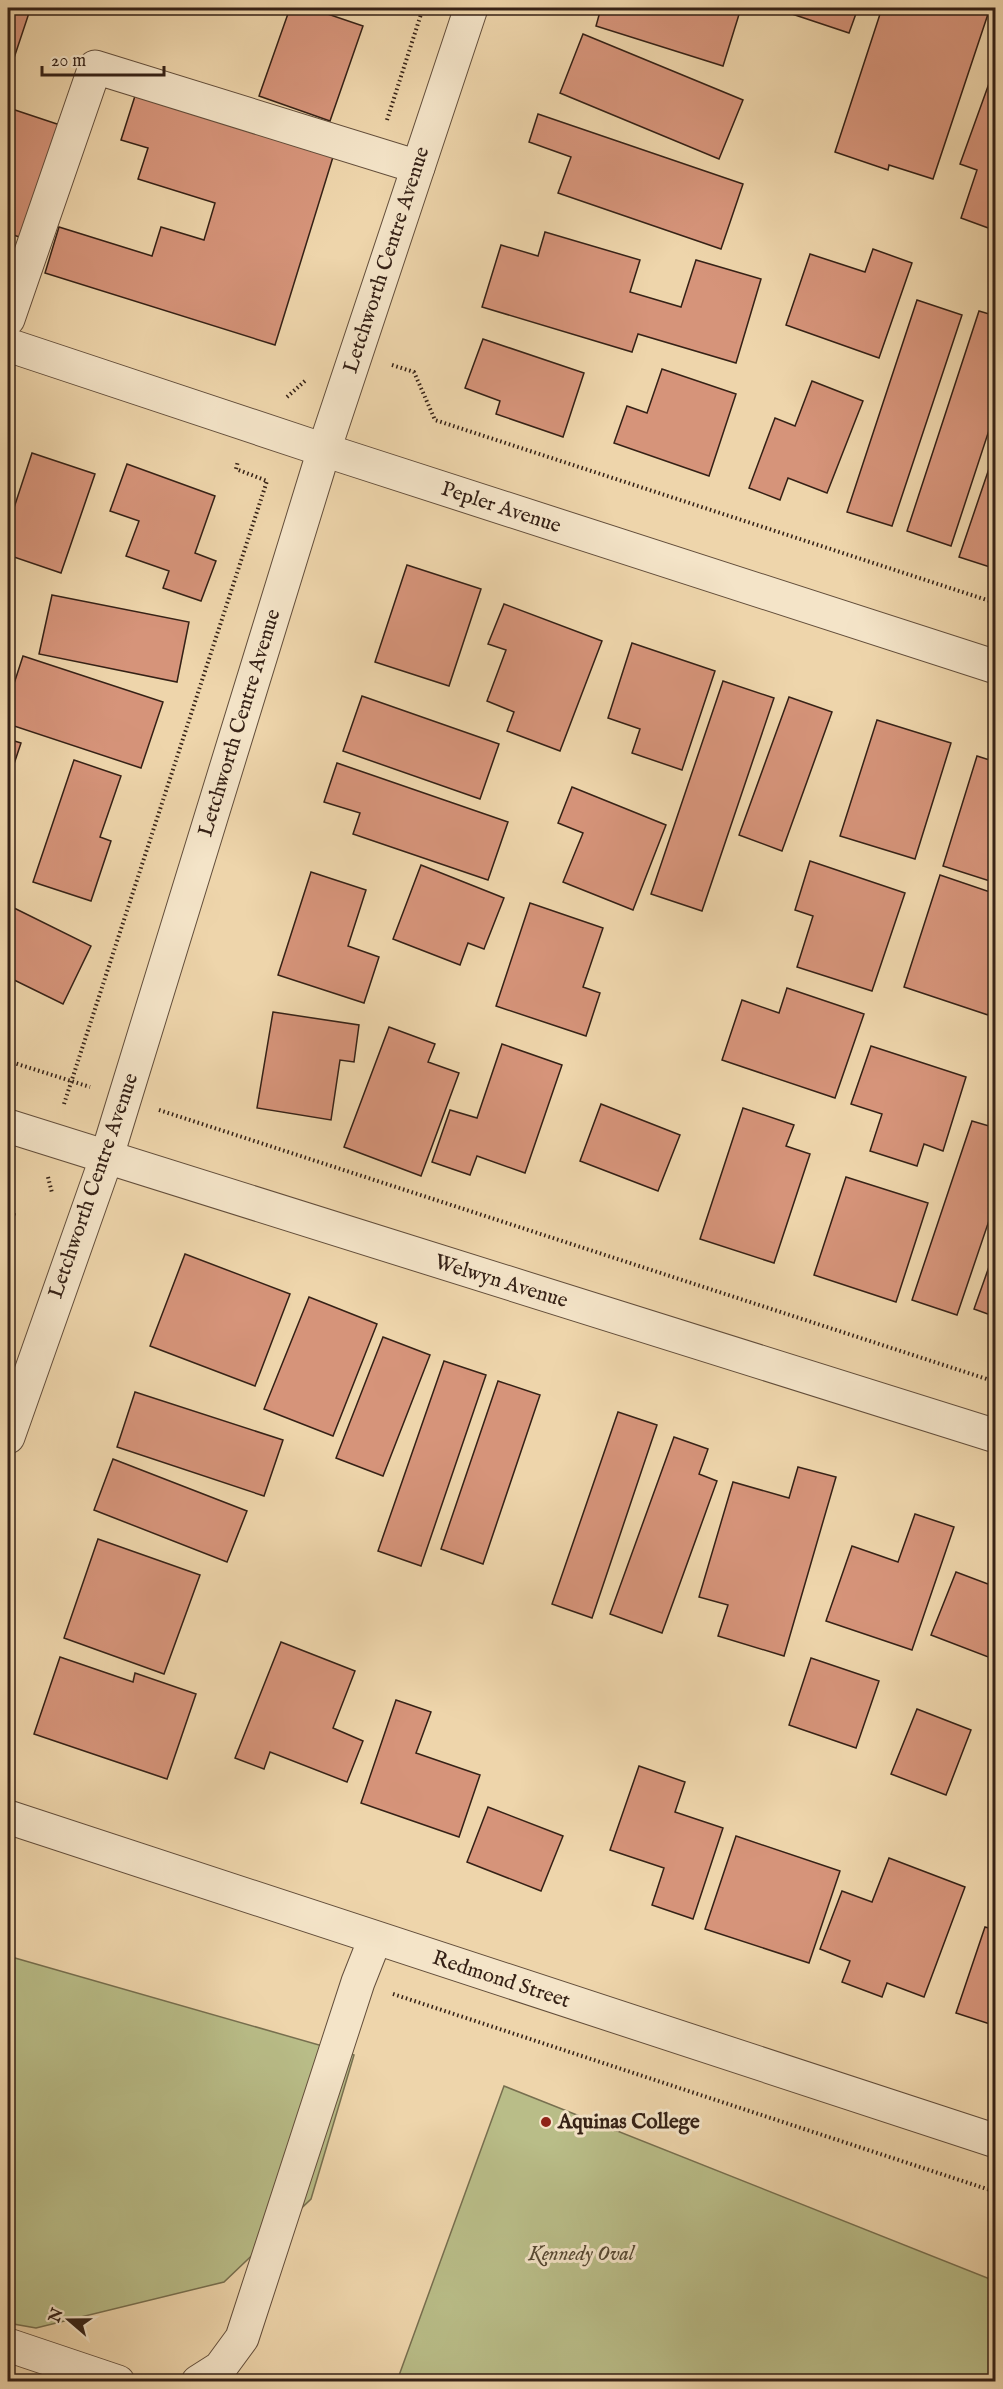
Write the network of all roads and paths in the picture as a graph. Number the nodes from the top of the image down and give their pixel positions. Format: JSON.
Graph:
{"nodes":[{"id":1,"x":471,"y":8,"type":"edge"},
{"id":2,"x":418,"y":167,"type":"junction"},
{"id":3,"x":8,"y":319,"type":"edge"},
{"id":4,"x":8,"y":345,"type":"edge"},
{"id":5,"x":356,"y":352,"type":"junction"},
{"id":6,"x":249,"y":426,"type":"junction"},
{"id":7,"x":324,"y":450,"type":"junction"},
{"id":8,"x":996,"y":603,"type":"edge"},
{"id":9,"x":996,"y":667,"type":"edge"},
{"id":10,"x":8,"y":1061,"type":"edge"},
{"id":11,"x":71,"y":1081,"type":"junction"},
{"id":12,"x":124,"y":1099,"type":"junction"},
{"id":13,"x":8,"y":1126,"type":"edge"},
{"id":14,"x":52,"y":1140,"type":"junction"},
{"id":15,"x":106,"y":1159,"type":"junction"},
{"id":16,"x":53,"y":1198,"type":"dead end"},
{"id":17,"x":996,"y":1382,"type":"edge"},
{"id":18,"x":996,"y":1436,"type":"edge"},
{"id":19,"x":8,"y":1437,"type":"edge"},
{"id":20,"x":8,"y":1817,"type":"edge"},
{"id":21,"x":375,"y":1939,"type":"junction"},
{"id":22,"x":358,"y":1982,"type":"junction"},
{"id":23,"x":996,"y":2141,"type":"edge"},
{"id":24,"x":996,"y":2192,"type":"edge"},
{"id":25,"x":8,"y":2345,"type":"edge"},
{"id":26,"x":118,"y":2382,"type":"edge"},
{"id":27,"x":198,"y":2382,"type":"edge"}],
"edges":[{"from":1,"to":2,"type":"street","name":"Letchworth Centre Avenue"},
{"from":2,"to":3,"type":"street"},
{"from":2,"to":5,"type":"street","name":"Letchworth Centre Avenue"},
{"from":4,"to":6,"type":"street","name":"Pepler Avenue"},
{"from":5,"to":7,"type":"street","name":"Letchworth Centre Avenue"},
{"from":5,"to":8,"type":"path"},
{"from":6,"to":7,"type":"street","name":"Pepler Avenue"},
{"from":6,"to":11,"type":"path"},
{"from":7,"to":9,"type":"street","name":"Pepler Avenue"},
{"from":7,"to":12,"type":"street","name":"Letchworth Centre Avenue"},
{"from":10,"to":11,"type":"path"},
{"from":11,"to":12,"type":"path"},
{"from":11,"to":14,"type":"path"},
{"from":12,"to":15,"type":"street","name":"Letchworth Centre Avenue"},
{"from":12,"to":17,"type":"path"},
{"from":13,"to":14,"type":"street","name":"Welwyn Avenue"},
{"from":14,"to":15,"type":"street","name":"Welwyn Avenue"},
{"from":14,"to":16,"type":"path"},
{"from":15,"to":18,"type":"street","name":"Welwyn Avenue"},
{"from":15,"to":19,"type":"street","name":"Letchworth Centre Avenue"},
{"from":20,"to":21,"type":"street","name":"Redmond Street"},
{"from":21,"to":22,"type":"street"},
{"from":21,"to":23,"type":"street","name":"Redmond Street"},
{"from":22,"to":24,"type":"path"},
{"from":22,"to":27,"type":"street"},
{"from":25,"to":26,"type":"street"}]}
